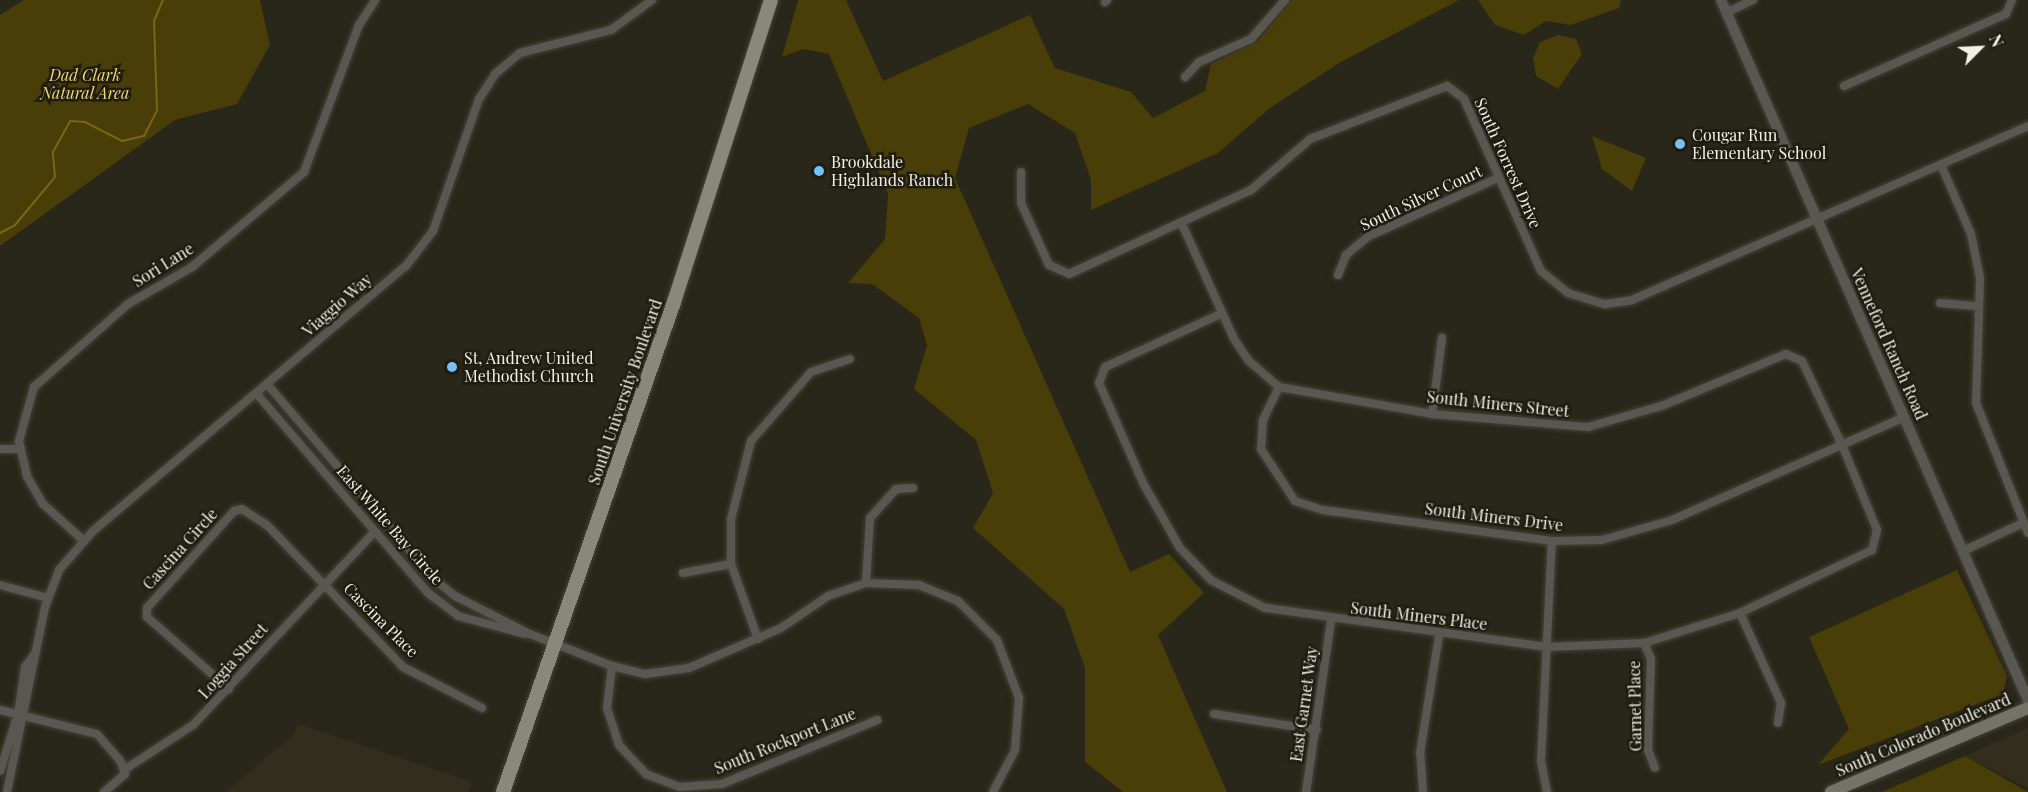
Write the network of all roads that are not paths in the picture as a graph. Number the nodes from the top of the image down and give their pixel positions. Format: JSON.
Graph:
{"nodes":[{"id":1,"x":375,"y":0,"type":"edge"},
{"id":2,"x":652,"y":0,"type":"edge"},
{"id":3,"x":771,"y":0,"type":"edge"},
{"id":4,"x":1286,"y":0,"type":"edge"},
{"id":5,"x":1721,"y":0,"type":"edge"},
{"id":6,"x":1753,"y":0,"type":"edge"},
{"id":7,"x":2012,"y":0,"type":"edge"},
{"id":8,"x":1726,"y":13,"type":"junction"},
{"id":9,"x":1185,"y":77,"type":"dead end"},
{"id":10,"x":1844,"y":86,"type":"dead end"},
{"id":11,"x":2028,"y":126,"type":"edge"},
{"id":12,"x":1941,"y":165,"type":"junction"},
{"id":13,"x":1021,"y":172,"type":"dead end"},
{"id":14,"x":1498,"y":178,"type":"junction"},
{"id":15,"x":1817,"y":218,"type":"junction"},
{"id":16,"x":1181,"y":222,"type":"junction"},
{"id":17,"x":1338,"y":275,"type":"dead end"},
{"id":18,"x":1940,"y":303,"type":"dead end"},
{"id":19,"x":1978,"y":306,"type":"junction"},
{"id":20,"x":1221,"y":314,"type":"junction"},
{"id":21,"x":1442,"y":338,"type":"dead end"},
{"id":22,"x":850,"y":359,"type":"dead end"},
{"id":23,"x":267,"y":384,"type":"junction"},
{"id":24,"x":1279,"y":387,"type":"junction"},
{"id":25,"x":256,"y":393,"type":"junction"},
{"id":26,"x":1432,"y":414,"type":"junction"},
{"id":27,"x":1904,"y":417,"type":"junction"},
{"id":28,"x":1842,"y":445,"type":"junction"},
{"id":29,"x":0,"y":449,"type":"edge"},
{"id":30,"x":21,"y":449,"type":"junction"},
{"id":31,"x":913,"y":488,"type":"dead end"},
{"id":32,"x":2023,"y":523,"type":"junction"},
{"id":33,"x":374,"y":532,"type":"junction"},
{"id":34,"x":2028,"y":533,"type":"edge"},
{"id":35,"x":84,"y":541,"type":"junction"},
{"id":36,"x":1552,"y":541,"type":"junction"},
{"id":37,"x":1963,"y":551,"type":"junction"},
{"id":38,"x":731,"y":564,"type":"junction"},
{"id":39,"x":683,"y":573,"type":"dead end"},
{"id":40,"x":325,"y":583,"type":"junction"},
{"id":41,"x":866,"y":583,"type":"junction"},
{"id":42,"x":0,"y":585,"type":"edge"},
{"id":43,"x":48,"y":598,"type":"junction"},
{"id":44,"x":1740,"y":613,"type":"junction"},
{"id":45,"x":1331,"y":620,"type":"junction"},
{"id":46,"x":530,"y":634,"type":"junction"},
{"id":47,"x":1439,"y":636,"type":"junction"},
{"id":48,"x":758,"y":639,"type":"junction"},
{"id":49,"x":555,"y":643,"type":"junction"},
{"id":50,"x":1644,"y":643,"type":"junction"},
{"id":51,"x":1547,"y":646,"type":"junction"},
{"id":52,"x":612,"y":666,"type":"junction"},
{"id":53,"x":229,"y":689,"type":"junction"},
{"id":54,"x":2028,"y":700,"type":"edge"},
{"id":55,"x":482,"y":708,"type":"dead end"},
{"id":56,"x":2028,"y":708,"type":"edge"},
{"id":57,"x":0,"y":710,"type":"edge"},
{"id":58,"x":22,"y":714,"type":"junction"},
{"id":59,"x":1214,"y":714,"type":"dead end"},
{"id":60,"x":877,"y":720,"type":"dead end"},
{"id":61,"x":1778,"y":723,"type":"dead end"},
{"id":62,"x":1317,"y":730,"type":"junction"},
{"id":63,"x":1654,"y":768,"type":"dead end"},
{"id":64,"x":124,"y":770,"type":"junction"},
{"id":65,"x":0,"y":771,"type":"edge"},
{"id":66,"x":6,"y":792,"type":"edge"},
{"id":67,"x":104,"y":792,"type":"edge"},
{"id":68,"x":503,"y":792,"type":"edge"},
{"id":69,"x":993,"y":792,"type":"edge"},
{"id":70,"x":1306,"y":792,"type":"edge"},
{"id":71,"x":1423,"y":792,"type":"edge"},
{"id":72,"x":1547,"y":792,"type":"edge"},
{"id":73,"x":1831,"y":792,"type":"edge"}],
"edges":[{"from":1,"to":30,"type":"street","name":"Sori Lane"},
{"from":2,"to":23,"type":"street","name":"Viaggio Way"},
{"from":3,"to":49,"type":"main road","name":"South University Boulevard"},
{"from":4,"to":9,"type":"street"},
{"from":5,"to":8,"type":"street","name":"Venneford Ranch Road"},
{"from":6,"to":8,"type":"street"},
{"from":7,"to":10,"type":"street"},
{"from":8,"to":15,"type":"street","name":"Venneford Ranch Road"},
{"from":11,"to":12,"type":"street","name":"South Forrest Drive"},
{"from":12,"to":15,"type":"street","name":"South Forrest Drive"},
{"from":12,"to":19,"type":"street"},
{"from":13,"to":16,"type":"street","name":"South Forrest Drive"},
{"from":14,"to":15,"type":"street","name":"South Forrest Drive"},
{"from":14,"to":16,"type":"street","name":"South Forrest Drive"},
{"from":14,"to":17,"type":"street","name":"South Silver Court"},
{"from":15,"to":27,"type":"street","name":"Venneford Ranch Road"},
{"from":16,"to":20,"type":"street"},
{"from":18,"to":19,"type":"street"},
{"from":19,"to":32,"type":"street"},
{"from":20,"to":24,"type":"street"},
{"from":20,"to":45,"type":"street","name":"South Miners Place"},
{"from":21,"to":26,"type":"street"},
{"from":22,"to":38,"type":"street"},
{"from":23,"to":25,"type":"street","name":"Viaggio Way"},
{"from":23,"to":46,"type":"street"},
{"from":24,"to":26,"type":"street","name":"South Miners Street"},
{"from":24,"to":36,"type":"street","name":"South Miners Drive"},
{"from":25,"to":33,"type":"street","name":"East White Bay Circle"},
{"from":25,"to":35,"type":"street","name":"Viaggio Way"},
{"from":26,"to":28,"type":"street","name":"South Miners Street"},
{"from":27,"to":28,"type":"street","name":"South Miners Drive"},
{"from":27,"to":37,"type":"street","name":"Venneford Ranch Road"},
{"from":28,"to":36,"type":"street","name":"South Miners Drive"},
{"from":28,"to":44,"type":"street","name":"South Miners Place"},
{"from":29,"to":30,"type":"street"},
{"from":30,"to":35,"type":"street","name":"Sori Lane"},
{"from":31,"to":41,"type":"street"},
{"from":32,"to":34,"type":"street"},
{"from":32,"to":37,"type":"street"},
{"from":33,"to":40,"type":"street","name":"Loggia Street"},
{"from":33,"to":46,"type":"street","name":"East White Bay Circle"},
{"from":35,"to":43,"type":"street","name":"Viaggio Way"},
{"from":36,"to":51,"type":"street"},
{"from":37,"to":54,"type":"street","name":"Venneford Ranch Road"},
{"from":38,"to":39,"type":"street"},
{"from":38,"to":48,"type":"street"},
{"from":40,"to":53,"type":"street","name":"Loggia Street"},
{"from":40,"to":53,"type":"street","name":"Cascina Circle"},
{"from":40,"to":55,"type":"street","name":"Cascina Place"},
{"from":41,"to":48,"type":"street"},
{"from":41,"to":69,"type":"street"},
{"from":42,"to":43,"type":"street"},
{"from":43,"to":58,"type":"street","name":"Viaggio Way"},
{"from":44,"to":50,"type":"street","name":"South Miners Place"},
{"from":44,"to":61,"type":"street"},
{"from":45,"to":47,"type":"street","name":"South Miners Place"},
{"from":45,"to":62,"type":"street","name":"East Garnet Way"},
{"from":46,"to":49,"type":"street"},
{"from":47,"to":51,"type":"street","name":"South Miners Place"},
{"from":47,"to":71,"type":"street"},
{"from":48,"to":52,"type":"street"},
{"from":49,"to":52,"type":"street"},
{"from":49,"to":68,"type":"main road","name":"South University Boulevard"},
{"from":50,"to":51,"type":"street","name":"South Miners Place"},
{"from":50,"to":63,"type":"street","name":"Garnet Place"},
{"from":51,"to":72,"type":"street"},
{"from":52,"to":60,"type":"street","name":"South Rockport Lane"},
{"from":53,"to":64,"type":"street","name":"Loggia Street"},
{"from":56,"to":73,"type":"main road","name":"South Colorado Boulevard"},
{"from":57,"to":58,"type":"street"},
{"from":58,"to":64,"type":"street"},
{"from":58,"to":65,"type":"street","name":"Viaggio Way"},
{"from":58,"to":66,"type":"street","name":"Viaggio Way"},
{"from":59,"to":62,"type":"street"},
{"from":62,"to":70,"type":"street","name":"East Garnet Way"},
{"from":64,"to":67,"type":"street","name":"Loggia Street"}]}
